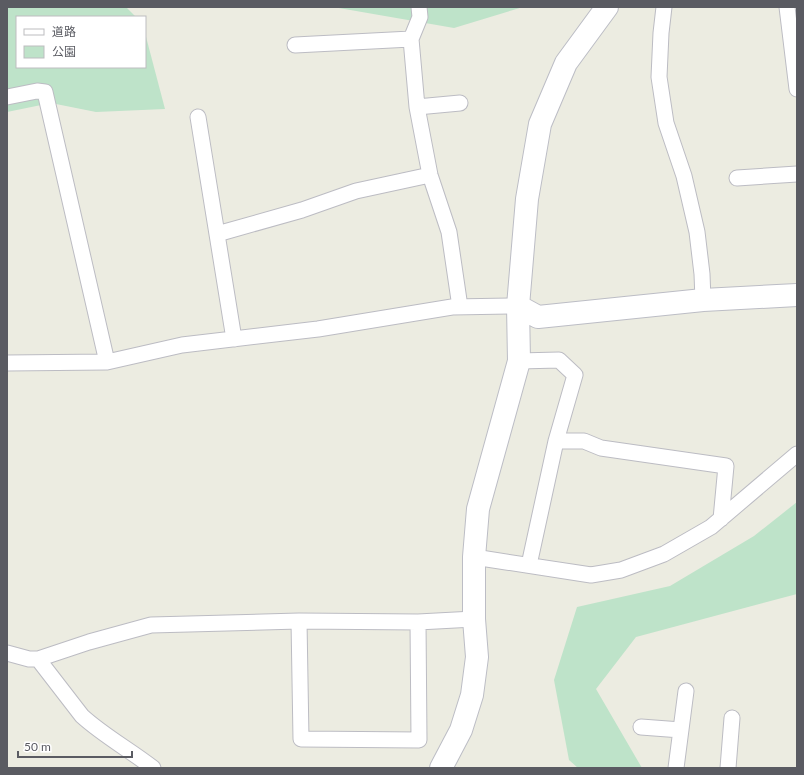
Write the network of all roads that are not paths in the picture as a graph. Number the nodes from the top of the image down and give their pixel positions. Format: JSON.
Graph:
{"nodes":[{"id":1,"x":419,"y":7,"type":"edge"},
{"id":2,"x":607,"y":7,"type":"edge"},
{"id":3,"x":664,"y":7,"type":"edge"},
{"id":4,"x":787,"y":7,"type":"edge"},
{"id":5,"x":412,"y":39,"type":"junction"},
{"id":6,"x":295,"y":45,"type":"dead end"},
{"id":7,"x":797,"y":89,"type":"edge"},
{"id":8,"x":7,"y":98,"type":"edge"},
{"id":9,"x":460,"y":103,"type":"dead end"},
{"id":10,"x":417,"y":107,"type":"junction"},
{"id":11,"x":198,"y":117,"type":"dead end"},
{"id":12,"x":797,"y":174,"type":"edge"},
{"id":13,"x":430,"y":175,"type":"junction"},
{"id":14,"x":737,"y":178,"type":"dead end"},
{"id":15,"x":217,"y":234,"type":"junction"},
{"id":16,"x":797,"y":295,"type":"edge"},
{"id":17,"x":703,"y":300,"type":"junction"},
{"id":18,"x":518,"y":306,"type":"junction"},
{"id":19,"x":460,"y":307,"type":"junction"},
{"id":20,"x":234,"y":339,"type":"junction"},
{"id":21,"x":519,"y":361,"type":"junction"},
{"id":22,"x":108,"y":362,"type":"junction"},
{"id":23,"x":7,"y":364,"type":"edge"},
{"id":24,"x":556,"y":441,"type":"junction"},
{"id":25,"x":797,"y":454,"type":"edge"},
{"id":26,"x":721,"y":519,"type":"junction"},
{"id":27,"x":474,"y":557,"type":"junction"},
{"id":28,"x":529,"y":565,"type":"junction"},
{"id":29,"x":474,"y":619,"type":"junction"},
{"id":30,"x":299,"y":621,"type":"junction"},
{"id":31,"x":418,"y":622,"type":"junction"},
{"id":32,"x":7,"y":653,"type":"edge"},
{"id":33,"x":38,"y":660,"type":"junction"},
{"id":34,"x":686,"y":691,"type":"dead end"},
{"id":35,"x":732,"y":718,"type":"dead end"},
{"id":36,"x":641,"y":727,"type":"dead end"},
{"id":37,"x":681,"y":730,"type":"junction"},
{"id":38,"x":153,"y":768,"type":"edge"},
{"id":39,"x":442,"y":768,"type":"edge"},
{"id":40,"x":676,"y":768,"type":"edge"},
{"id":41,"x":728,"y":768,"type":"edge"}],
"edges":[{"from":1,"to":5,"type":"street"},
{"from":2,"to":18,"type":"street"},
{"from":3,"to":17,"type":"street"},
{"from":4,"to":7,"type":"street"},
{"from":5,"to":6,"type":"street"},
{"from":5,"to":10,"type":"street"},
{"from":8,"to":22,"type":"street"},
{"from":9,"to":10,"type":"street"},
{"from":10,"to":13,"type":"street"},
{"from":11,"to":15,"type":"street"},
{"from":12,"to":14,"type":"street"},
{"from":13,"to":15,"type":"street"},
{"from":13,"to":19,"type":"street"},
{"from":15,"to":20,"type":"street"},
{"from":16,"to":17,"type":"street"},
{"from":17,"to":18,"type":"street"},
{"from":18,"to":19,"type":"street"},
{"from":18,"to":21,"type":"street"},
{"from":19,"to":20,"type":"street"},
{"from":20,"to":22,"type":"street"},
{"from":21,"to":24,"type":"street"},
{"from":21,"to":27,"type":"street"},
{"from":22,"to":23,"type":"street"},
{"from":24,"to":26,"type":"street"},
{"from":24,"to":28,"type":"street"},
{"from":25,"to":26,"type":"street"},
{"from":26,"to":28,"type":"street"},
{"from":27,"to":28,"type":"street"},
{"from":27,"to":29,"type":"street"},
{"from":29,"to":31,"type":"street"},
{"from":29,"to":39,"type":"street"},
{"from":30,"to":31,"type":"street"},
{"from":30,"to":31,"type":"street"},
{"from":30,"to":33,"type":"street"},
{"from":32,"to":33,"type":"street"},
{"from":33,"to":38,"type":"street"},
{"from":34,"to":37,"type":"street"},
{"from":35,"to":41,"type":"street"},
{"from":36,"to":37,"type":"street"},
{"from":37,"to":40,"type":"street"}]}
